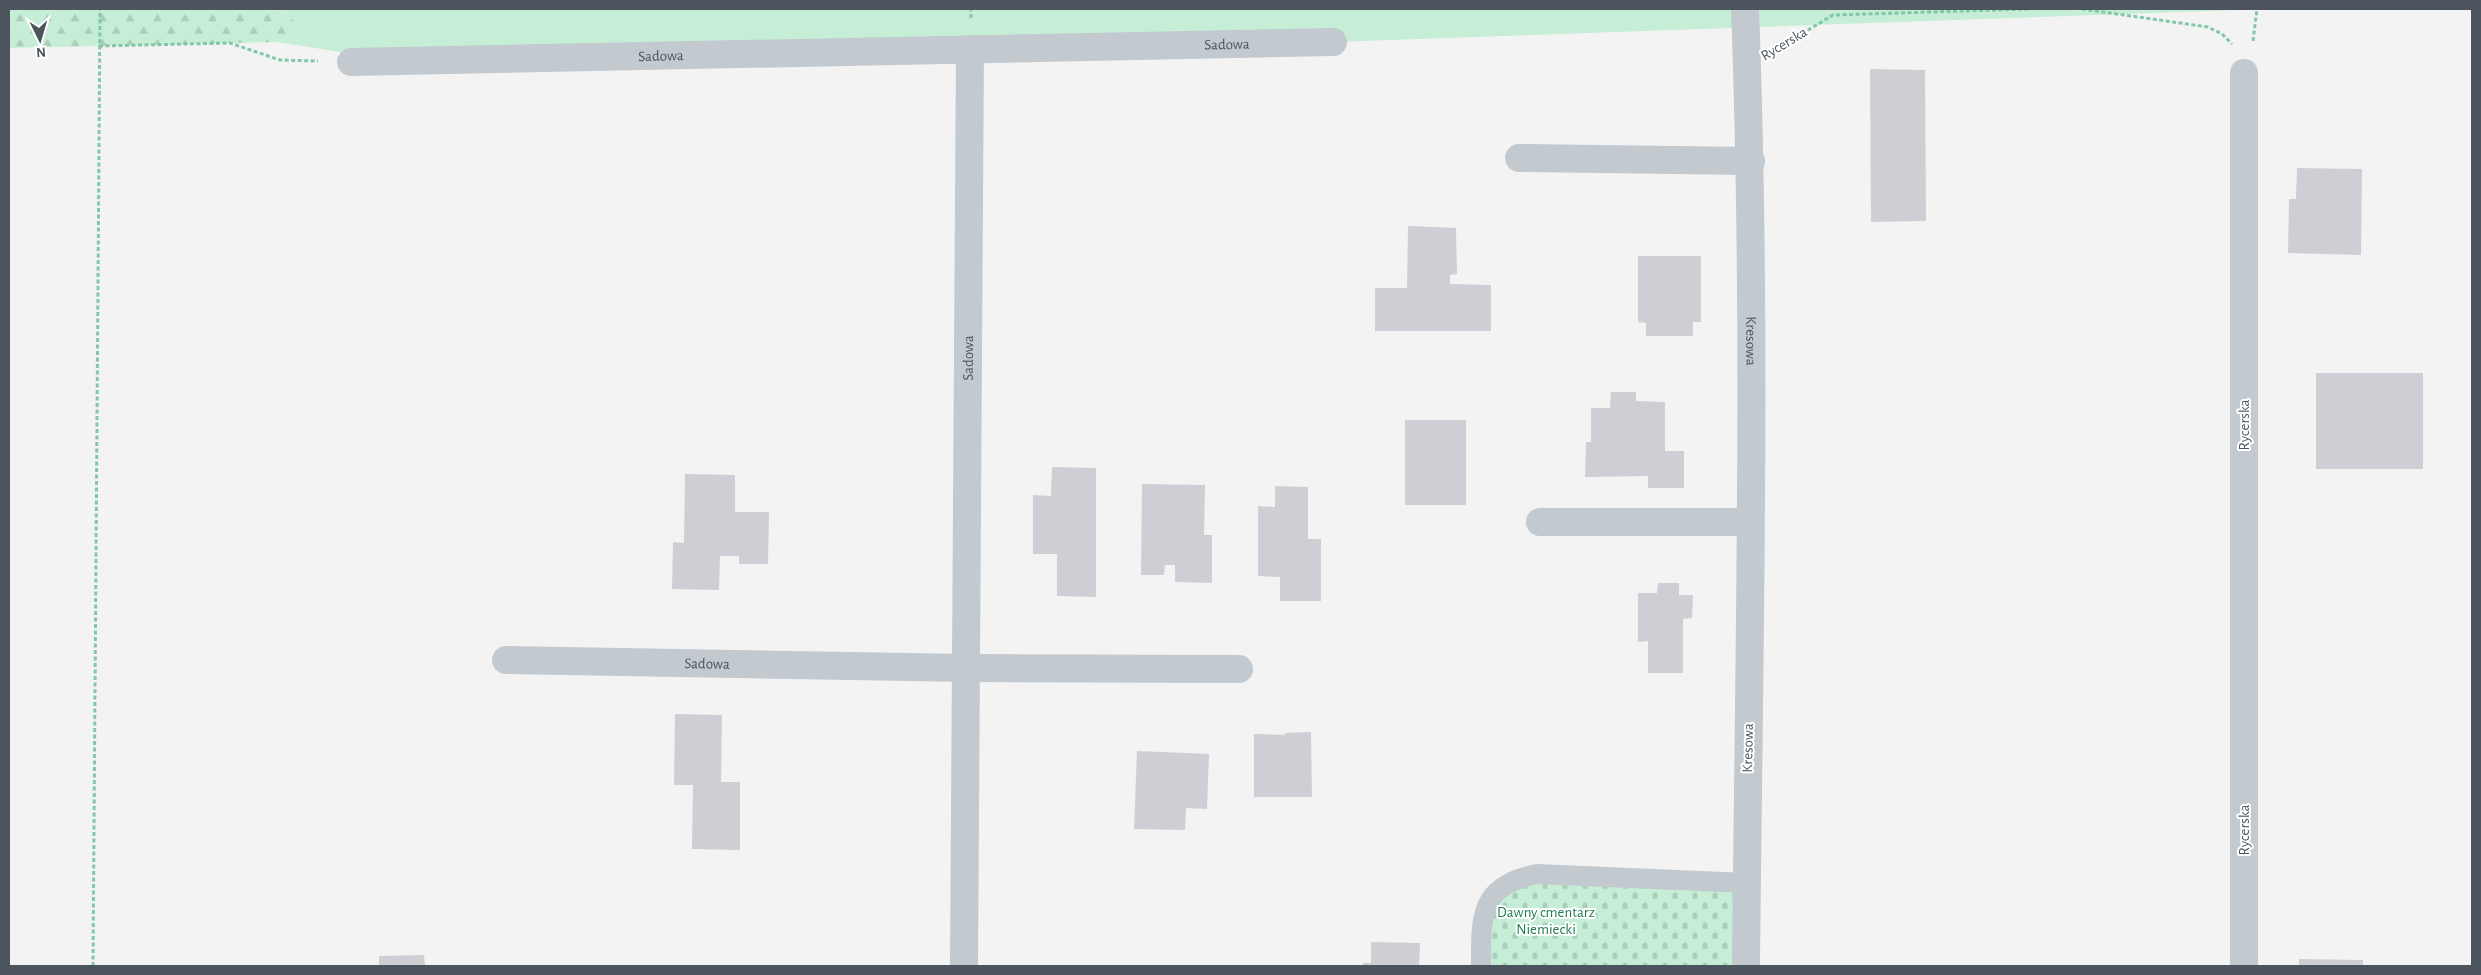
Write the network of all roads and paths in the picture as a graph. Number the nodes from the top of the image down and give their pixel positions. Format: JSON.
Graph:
{"nodes":[{"id":1,"x":100,"y":9,"type":"edge"},
{"id":2,"x":1745,"y":9,"type":"edge"},
{"id":3,"x":2029,"y":9,"type":"edge"},
{"id":4,"x":2082,"y":9,"type":"edge"},
{"id":5,"x":1333,"y":42,"type":"dead end"},
{"id":6,"x":99,"y":46,"type":"junction"},
{"id":7,"x":970,"y":49,"type":"junction"},
{"id":8,"x":351,"y":62,"type":"joint"},
{"id":9,"x":1747,"y":66,"type":"junction"},
{"id":10,"x":2244,"y":73,"type":"joint"},
{"id":11,"x":1519,"y":158,"type":"dead end"},
{"id":12,"x":1750,"y":161,"type":"junction"},
{"id":13,"x":1540,"y":522,"type":"dead end"},
{"id":14,"x":1750,"y":522,"type":"junction"},
{"id":15,"x":506,"y":660,"type":"dead end"},
{"id":16,"x":967,"y":668,"type":"junction"},
{"id":17,"x":1239,"y":668,"type":"dead end"},
{"id":18,"x":1746,"y":883,"type":"junction"},
{"id":19,"x":92,"y":966,"type":"edge"},
{"id":20,"x":964,"y":966,"type":"edge"},
{"id":21,"x":1481,"y":966,"type":"edge"},
{"id":22,"x":1746,"y":966,"type":"edge"},
{"id":23,"x":2244,"y":966,"type":"edge"}],
"edges":[{"from":1,"to":6,"type":"path"},
{"from":2,"to":9,"type":"street","name":"Kresowa"},
{"from":3,"to":9,"type":"path","name":"Rycerska"},
{"from":4,"to":10,"type":"path"},
{"from":5,"to":7,"type":"street","name":"Sadowa"},
{"from":6,"to":8,"type":"path"},
{"from":6,"to":19,"type":"path"},
{"from":7,"to":8,"type":"street","name":"Sadowa"},
{"from":7,"to":16,"type":"street","name":"Sadowa"},
{"from":9,"to":12,"type":"street","name":"Kresowa"},
{"from":10,"to":23,"type":"street","name":"Rycerska"},
{"from":11,"to":12,"type":"street"},
{"from":12,"to":14,"type":"street","name":"Kresowa"},
{"from":13,"to":14,"type":"street"},
{"from":14,"to":18,"type":"street","name":"Kresowa"},
{"from":15,"to":16,"type":"street","name":"Sadowa"},
{"from":16,"to":17,"type":"street","name":"Sadowa"},
{"from":16,"to":20,"type":"street","name":"Sadowa"},
{"from":18,"to":21,"type":"lane"},
{"from":18,"to":22,"type":"street","name":"Kresowa"}]}
